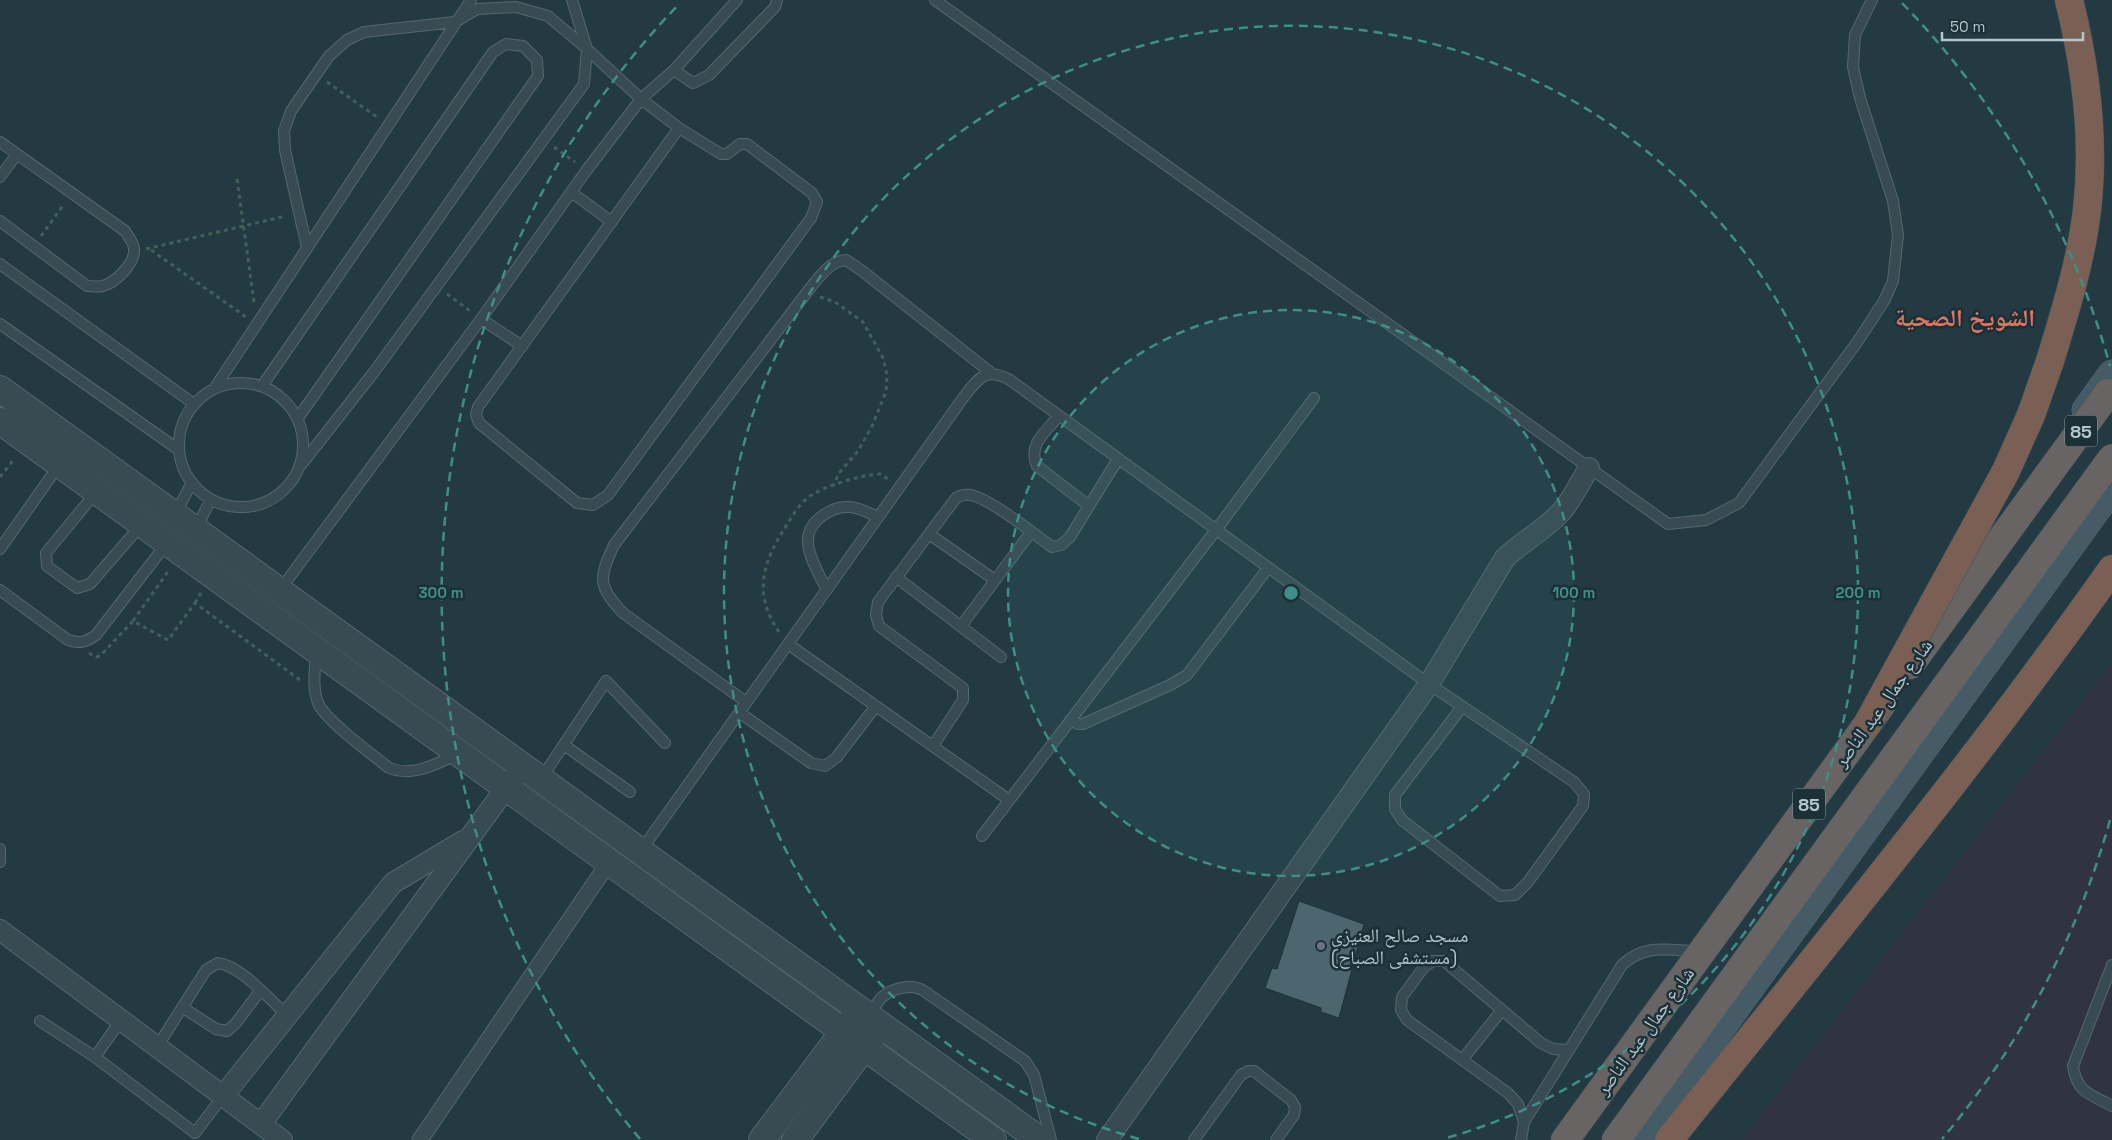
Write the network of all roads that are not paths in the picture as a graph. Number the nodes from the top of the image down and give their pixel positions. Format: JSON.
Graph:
{"nodes":[{"id":1,"x":472,"y":0,"type":"edge"},
{"id":2,"x":572,"y":0,"type":"edge"},
{"id":3,"x":737,"y":0,"type":"edge"},
{"id":4,"x":777,"y":0,"type":"edge"},
{"id":5,"x":935,"y":0,"type":"edge"},
{"id":6,"x":1872,"y":0,"type":"edge"},
{"id":7,"x":2069,"y":0,"type":"edge"},
{"id":8,"x":456,"y":22,"type":"junction"},
{"id":9,"x":587,"y":48,"type":"junction"},
{"id":10,"x":674,"y":70,"type":"junction"},
{"id":11,"x":641,"y":99,"type":"junction"},
{"id":12,"x":679,"y":128,"type":"junction"},
{"id":13,"x":0,"y":142,"type":"edge"},
{"id":14,"x":17,"y":154,"type":"junction"},
{"id":15,"x":0,"y":176,"type":"edge"},
{"id":16,"x":571,"y":192,"type":"junction"},
{"id":17,"x":0,"y":221,"type":"edge"},
{"id":18,"x":612,"y":222,"type":"junction"},
{"id":19,"x":307,"y":248,"type":"junction"},
{"id":20,"x":0,"y":264,"type":"edge"},
{"id":21,"x":482,"y":319,"type":"junction"},
{"id":22,"x":0,"y":324,"type":"edge"},
{"id":23,"x":522,"y":346,"type":"junction"},
{"id":24,"x":990,"y":372,"type":"junction"},
{"id":25,"x":2112,"y":374,"type":"edge"},
{"id":26,"x":262,"y":386,"type":"junction"},
{"id":27,"x":214,"y":389,"type":"junction"},
{"id":28,"x":2112,"y":389,"type":"edge"},
{"id":29,"x":10,"y":396,"type":"edge"},
{"id":30,"x":1314,"y":398,"type":"dead end"},
{"id":31,"x":194,"y":404,"type":"junction"},
{"id":32,"x":1059,"y":416,"type":"junction"},
{"id":33,"x":298,"y":418,"type":"junction"},
{"id":34,"x":1,"y":425,"type":"edge"},
{"id":35,"x":179,"y":450,"type":"junction"},
{"id":36,"x":2112,"y":458,"type":"edge"},
{"id":37,"x":1118,"y":459,"type":"junction"},
{"id":38,"x":60,"y":464,"type":"junction"},
{"id":39,"x":301,"y":466,"type":"junction"},
{"id":40,"x":1589,"y":468,"type":"junction"},
{"id":41,"x":192,"y":482,"type":"junction"},
{"id":42,"x":2112,"y":488,"type":"edge"},
{"id":43,"x":97,"y":491,"type":"junction"},
{"id":44,"x":210,"y":499,"type":"junction"},
{"id":45,"x":1089,"y":506,"type":"junction"},
{"id":46,"x":878,"y":517,"type":"junction"},
{"id":47,"x":185,"y":523,"type":"junction"},
{"id":48,"x":142,"y":524,"type":"junction"},
{"id":49,"x":1216,"y":530,"type":"junction"},
{"id":50,"x":1032,"y":532,"type":"junction"},
{"id":51,"x":929,"y":534,"type":"junction"},
{"id":52,"x":0,"y":549,"type":"edge"},
{"id":53,"x":170,"y":554,"type":"junction"},
{"id":54,"x":1268,"y":568,"type":"junction"},
{"id":55,"x":2112,"y":569,"type":"edge"},
{"id":56,"x":896,"y":578,"type":"junction"},
{"id":57,"x":995,"y":580,"type":"junction"},
{"id":58,"x":0,"y":590,"type":"edge"},
{"id":59,"x":279,"y":590,"type":"junction"},
{"id":60,"x":827,"y":590,"type":"junction"},
{"id":61,"x":961,"y":626,"type":"junction"},
{"id":62,"x":788,"y":644,"type":"junction"},
{"id":63,"x":316,"y":649,"type":"junction"},
{"id":64,"x":1001,"y":656,"type":"dead end"},
{"id":65,"x":1429,"y":684,"type":"junction"},
{"id":66,"x":746,"y":702,"type":"junction"},
{"id":67,"x":876,"y":706,"type":"junction"},
{"id":68,"x":1462,"y":706,"type":"junction"},
{"id":69,"x":740,"y":713,"type":"junction"},
{"id":70,"x":1070,"y":720,"type":"junction"},
{"id":71,"x":1868,"y":723,"type":"junction"},
{"id":72,"x":665,"y":743,"type":"dead end"},
{"id":73,"x":564,"y":745,"type":"junction"},
{"id":74,"x":932,"y":746,"type":"junction"},
{"id":75,"x":460,"y":753,"type":"junction"},
{"id":76,"x":531,"y":773,"type":"junction"},
{"id":77,"x":506,"y":787,"type":"junction"},
{"id":78,"x":630,"y":792,"type":"dead end"},
{"id":79,"x":1009,"y":800,"type":"junction"},
{"id":80,"x":471,"y":836,"type":"junction"},
{"id":81,"x":982,"y":836,"type":"dead end"},
{"id":82,"x":0,"y":849,"type":"edge"},
{"id":83,"x":0,"y":862,"type":"edge"},
{"id":84,"x":628,"y":862,"type":"junction"},
{"id":85,"x":0,"y":930,"type":"edge"},
{"id":86,"x":1694,"y":951,"type":"junction"},
{"id":87,"x":789,"y":959,"type":"junction"},
{"id":88,"x":2112,"y":965,"type":"edge"},
{"id":89,"x":775,"y":982,"type":"junction"},
{"id":90,"x":260,"y":991,"type":"junction"},
{"id":91,"x":182,"y":1007,"type":"junction"},
{"id":92,"x":1502,"y":1010,"type":"junction"},
{"id":93,"x":287,"y":1016,"type":"junction"},
{"id":94,"x":869,"y":1017,"type":"junction"},
{"id":95,"x":121,"y":1020,"type":"junction"},
{"id":96,"x":40,"y":1021,"type":"dead end"},
{"id":97,"x":843,"y":1031,"type":"junction"},
{"id":98,"x":864,"y":1046,"type":"junction"},
{"id":99,"x":157,"y":1047,"type":"junction"},
{"id":100,"x":1568,"y":1050,"type":"junction"},
{"id":101,"x":95,"y":1057,"type":"junction"},
{"id":102,"x":1462,"y":1060,"type":"junction"},
{"id":103,"x":223,"y":1096,"type":"junction"},
{"id":104,"x":2112,"y":1106,"type":"edge"},
{"id":105,"x":1524,"y":1122,"type":"junction"},
{"id":106,"x":261,"y":1124,"type":"junction"},
{"id":107,"x":1040,"y":1139,"type":"edge"},
{"id":108,"x":282,"y":1140,"type":"edge"},
{"id":109,"x":420,"y":1140,"type":"edge"},
{"id":110,"x":762,"y":1140,"type":"edge"},
{"id":111,"x":796,"y":1140,"type":"edge"},
{"id":112,"x":993,"y":1140,"type":"edge"},
{"id":113,"x":1106,"y":1140,"type":"edge"},
{"id":114,"x":1194,"y":1140,"type":"edge"},
{"id":115,"x":1276,"y":1140,"type":"edge"},
{"id":116,"x":1521,"y":1140,"type":"edge"},
{"id":117,"x":1557,"y":1140,"type":"edge"},
{"id":118,"x":1566,"y":1140,"type":"edge"},
{"id":119,"x":1616,"y":1140,"type":"edge"},
{"id":120,"x":1640,"y":1140,"type":"edge"},
{"id":121,"x":1669,"y":1140,"type":"edge"}],
"edges":[{"from":1,"to":8,"type":"lane"},
{"from":2,"to":9,"type":"lane"},
{"from":3,"to":10,"type":"lane"},
{"from":4,"to":10,"type":"lane"},
{"from":5,"to":40,"type":"lane"},
{"from":6,"to":40,"type":"lane"},
{"from":7,"to":71,"type":"highway","bridge":true},
{"from":8,"to":9,"type":"lane"},
{"from":8,"to":19,"type":"lane"},
{"from":8,"to":19,"type":"lane"},
{"from":9,"to":11,"type":"lane"},
{"from":9,"to":39,"type":"lane"},
{"from":10,"to":11,"type":"lane"},
{"from":11,"to":12,"type":"lane"},
{"from":11,"to":16,"type":"lane"},
{"from":12,"to":18,"type":"lane"},
{"from":12,"to":23,"type":"lane"},
{"from":13,"to":14,"type":"lane"},
{"from":14,"to":15,"type":"lane"},
{"from":14,"to":17,"type":"lane"},
{"from":16,"to":18,"type":"lane"},
{"from":16,"to":21,"type":"lane"},
{"from":18,"to":23,"type":"lane"},
{"from":19,"to":27,"type":"lane"},
{"from":20,"to":31,"type":"lane"},
{"from":21,"to":23,"type":"lane"},
{"from":21,"to":59,"type":"lane"},
{"from":22,"to":35,"type":"lane"},
{"from":24,"to":32,"type":"lane"},
{"from":24,"to":46,"type":"lane"},
{"from":24,"to":66,"type":"lane"},
{"from":25,"to":86,"type":"main road"},
{"from":26,"to":27,"type":"lane"},
{"from":26,"to":33,"type":"lane"},
{"from":26,"to":33,"type":"lane"},
{"from":27,"to":31,"type":"lane"},
{"from":28,"to":71,"type":"highway","name":"شارع جمال عبد الناصر","number":"85","bridge":true},
{"from":29,"to":34,"type":"street"},
{"from":29,"to":47,"type":"street"},
{"from":30,"to":49,"type":"lane"},
{"from":31,"to":35,"type":"lane"},
{"from":32,"to":37,"type":"lane"},
{"from":32,"to":45,"type":"lane"},
{"from":33,"to":39,"type":"lane"},
{"from":34,"to":38,"type":"street"},
{"from":35,"to":41,"type":"lane"},
{"from":36,"to":119,"type":"highway","number":"85","bridge":true},
{"from":37,"to":45,"type":"lane"},
{"from":37,"to":49,"type":"lane"},
{"from":38,"to":43,"type":"street"},
{"from":38,"to":52,"type":"lane"},
{"from":39,"to":44,"type":"lane"},
{"from":40,"to":65,"type":"street"},
{"from":41,"to":44,"type":"lane"},
{"from":41,"to":47,"type":"lane"},
{"from":42,"to":120,"type":"main road"},
{"from":43,"to":48,"type":"street"},
{"from":43,"to":48,"type":"lane"},
{"from":44,"to":47,"type":"lane"},
{"from":45,"to":50,"type":"lane"},
{"from":46,"to":60,"type":"lane"},
{"from":46,"to":60,"type":"lane"},
{"from":47,"to":59,"type":"street"},
{"from":48,"to":53,"type":"street"},
{"from":49,"to":54,"type":"lane"},
{"from":49,"to":70,"type":"lane"},
{"from":50,"to":51,"type":"lane"},
{"from":50,"to":57,"type":"lane"},
{"from":51,"to":56,"type":"lane"},
{"from":51,"to":57,"type":"lane"},
{"from":53,"to":58,"type":"lane"},
{"from":53,"to":63,"type":"street"},
{"from":54,"to":65,"type":"lane"},
{"from":54,"to":70,"type":"lane"},
{"from":55,"to":121,"type":"highway"},
{"from":56,"to":61,"type":"lane"},
{"from":56,"to":74,"type":"lane"},
{"from":57,"to":61,"type":"lane"},
{"from":59,"to":76,"type":"street"},
{"from":60,"to":62,"type":"lane"},
{"from":61,"to":64,"type":"lane"},
{"from":62,"to":66,"type":"lane"},
{"from":62,"to":67,"type":"lane"},
{"from":63,"to":75,"type":"street"},
{"from":63,"to":75,"type":"lane"},
{"from":65,"to":68,"type":"lane"},
{"from":65,"to":113,"type":"street"},
{"from":66,"to":69,"type":"lane"},
{"from":67,"to":69,"type":"lane"},
{"from":67,"to":74,"type":"lane"},
{"from":68,"to":68,"type":"lane"},
{"from":69,"to":84,"type":"lane"},
{"from":70,"to":79,"type":"lane"},
{"from":71,"to":118,"type":"highway","name":"شارع جمال عبد الناصر","number":"85"},
{"from":72,"to":73,"type":"lane"},
{"from":73,"to":76,"type":"lane"},
{"from":73,"to":78,"type":"lane"},
{"from":74,"to":79,"type":"lane"},
{"from":75,"to":77,"type":"street"},
{"from":76,"to":77,"type":"street"},
{"from":76,"to":84,"type":"street"},
{"from":77,"to":80,"type":"street"},
{"from":77,"to":84,"type":"street"},
{"from":79,"to":81,"type":"lane"},
{"from":80,"to":93,"type":"street"},
{"from":80,"to":106,"type":"street"},
{"from":82,"to":83,"type":"lane"},
{"from":84,"to":87,"type":"street"},
{"from":84,"to":89,"type":"street"},
{"from":84,"to":109,"type":"street"},
{"from":85,"to":95,"type":"street"},
{"from":86,"to":100,"type":"lane"},
{"from":86,"to":117,"type":"main road"},
{"from":87,"to":89,"type":"street"},
{"from":87,"to":94,"type":"street"},
{"from":88,"to":104,"type":"lane"},
{"from":89,"to":97,"type":"street"},
{"from":90,"to":91,"type":"lane"},
{"from":90,"to":91,"type":"lane"},
{"from":90,"to":93,"type":"lane"},
{"from":91,"to":99,"type":"lane"},
{"from":92,"to":100,"type":"lane"},
{"from":92,"to":102,"type":"lane"},
{"from":92,"to":102,"type":"lane"},
{"from":93,"to":103,"type":"street"},
{"from":94,"to":97,"type":"street"},
{"from":94,"to":98,"type":"street"},
{"from":94,"to":107,"type":"street"},
{"from":94,"to":107,"type":"lane"},
{"from":95,"to":99,"type":"street"},
{"from":95,"to":101,"type":"lane"},
{"from":96,"to":101,"type":"lane"},
{"from":97,"to":98,"type":"street"},
{"from":97,"to":110,"type":"street"},
{"from":98,"to":111,"type":"street"},
{"from":98,"to":112,"type":"street"},
{"from":99,"to":103,"type":"street"},
{"from":100,"to":105,"type":"lane"},
{"from":101,"to":103,"type":"lane"},
{"from":102,"to":105,"type":"lane"},
{"from":103,"to":106,"type":"street"},
{"from":105,"to":116,"type":"lane"},
{"from":106,"to":108,"type":"street"},
{"from":114,"to":115,"type":"lane"}]}
